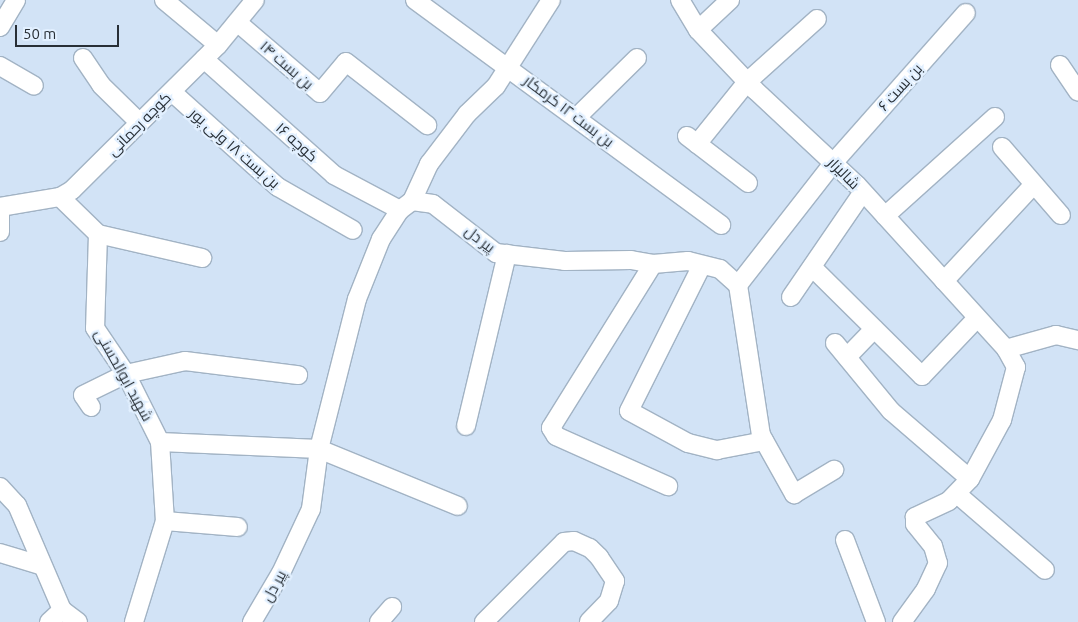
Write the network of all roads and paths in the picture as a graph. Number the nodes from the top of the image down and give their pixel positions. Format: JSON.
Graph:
{"nodes":[{"id":1,"x":164,"y":0,"type":"edge"},
{"id":2,"x":255,"y":0,"type":"edge"},
{"id":3,"x":415,"y":0,"type":"edge"},
{"id":4,"x":551,"y":0,"type":"edge"},
{"id":5,"x":680,"y":0,"type":"edge"},
{"id":6,"x":730,"y":0,"type":"edge"},
{"id":7,"x":11,"y":2,"type":"edge"},
{"id":8,"x":966,"y":13,"type":"dead end"},
{"id":9,"x":817,"y":19,"type":"dead end"},
{"id":10,"x":237,"y":22,"type":"junction"},
{"id":11,"x":0,"y":27,"type":"edge"},
{"id":12,"x":698,"y":30,"type":"junction"},
{"id":13,"x":218,"y":45,"type":"junction"},
{"id":14,"x":83,"y":58,"type":"dead end"},
{"id":15,"x":637,"y":58,"type":"dead end"},
{"id":16,"x":204,"y":59,"type":"junction"},
{"id":17,"x":1060,"y":65,"type":"dead end"},
{"id":18,"x":0,"y":66,"type":"edge"},
{"id":19,"x":510,"y":67,"type":"junction"},
{"id":20,"x":747,"y":82,"type":"junction"},
{"id":21,"x":34,"y":86,"type":"dead end"},
{"id":22,"x":172,"y":92,"type":"junction"},
{"id":23,"x":1078,"y":92,"type":"edge"},
{"id":24,"x":577,"y":117,"type":"junction"},
{"id":25,"x":995,"y":118,"type":"dead end"},
{"id":26,"x":140,"y":123,"type":"junction"},
{"id":27,"x":427,"y":125,"type":"dead end"},
{"id":28,"x":1002,"y":147,"type":"dead end"},
{"id":29,"x":834,"y":162,"type":"junction"},
{"id":30,"x":748,"y":183,"type":"dead end"},
{"id":31,"x":1034,"y":184,"type":"junction"},
{"id":32,"x":863,"y":192,"type":"junction"},
{"id":33,"x":60,"y":197,"type":"junction"},
{"id":34,"x":0,"y":206,"type":"edge"},
{"id":35,"x":406,"y":206,"type":"junction"},
{"id":36,"x":0,"y":212,"type":"edge"},
{"id":37,"x":1061,"y":215,"type":"dead end"},
{"id":38,"x":885,"y":216,"type":"junction"},
{"id":39,"x":721,"y":225,"type":"dead end"},
{"id":40,"x":353,"y":230,"type":"dead end"},
{"id":41,"x":0,"y":232,"type":"edge"},
{"id":42,"x":98,"y":234,"type":"junction"},
{"id":43,"x":507,"y":254,"type":"junction"},
{"id":44,"x":202,"y":258,"type":"dead end"},
{"id":45,"x":653,"y":264,"type":"junction"},
{"id":46,"x":702,"y":265,"type":"junction"},
{"id":47,"x":812,"y":267,"type":"junction"},
{"id":48,"x":944,"y":281,"type":"junction"},
{"id":49,"x":738,"y":285,"type":"junction"},
{"id":50,"x":791,"y":298,"type":"dead end"},
{"id":51,"x":977,"y":318,"type":"junction"},
{"id":52,"x":874,"y":329,"type":"junction"},
{"id":53,"x":1078,"y":340,"type":"edge"},
{"id":54,"x":835,"y":343,"type":"dead end"},
{"id":55,"x":1006,"y":349,"type":"junction"},
{"id":56,"x":847,"y":357,"type":"junction"},
{"id":57,"x":126,"y":374,"type":"junction"},
{"id":58,"x":298,"y":375,"type":"dead end"},
{"id":59,"x":91,"y":407,"type":"dead end"},
{"id":60,"x":466,"y":426,"type":"dead end"},
{"id":61,"x":764,"y":441,"type":"junction"},
{"id":62,"x":160,"y":442,"type":"junction"},
{"id":63,"x":319,"y":449,"type":"junction"},
{"id":64,"x":834,"y":470,"type":"dead end"},
{"id":65,"x":970,"y":479,"type":"junction"},
{"id":66,"x":668,"y":486,"type":"dead end"},
{"id":67,"x":0,"y":487,"type":"edge"},
{"id":68,"x":957,"y":494,"type":"junction"},
{"id":69,"x":458,"y":506,"type":"dead end"},
{"id":70,"x":165,"y":521,"type":"junction"},
{"id":71,"x":238,"y":528,"type":"dead end"},
{"id":72,"x":845,"y":540,"type":"dead end"},
{"id":73,"x":0,"y":553,"type":"edge"},
{"id":74,"x":40,"y":565,"type":"junction"},
{"id":75,"x":1045,"y":570,"type":"dead end"},
{"id":76,"x":392,"y":607,"type":"dead end"},
{"id":77,"x":62,"y":610,"type":"junction"},
{"id":78,"x":49,"y":622,"type":"edge"},
{"id":79,"x":78,"y":622,"type":"edge"},
{"id":80,"x":134,"y":622,"type":"edge"},
{"id":81,"x":252,"y":622,"type":"edge"},
{"id":82,"x":379,"y":622,"type":"edge"},
{"id":83,"x":484,"y":622,"type":"edge"},
{"id":84,"x":589,"y":622,"type":"edge"},
{"id":85,"x":876,"y":622,"type":"edge"},
{"id":86,"x":902,"y":622,"type":"edge"}],
"edges":[{"from":1,"to":13,"type":"street"},
{"from":2,"to":10,"type":"street","name":"کوچه رحمانی"},
{"from":3,"to":19,"type":"street","name":"بن بست ۱۲ کرمکار"},
{"from":4,"to":19,"type":"street"},
{"from":5,"to":12,"type":"street","name":"شالیزار"},
{"from":6,"to":12,"type":"street"},
{"from":7,"to":11,"type":"street"},
{"from":8,"to":29,"type":"street","name":"بن بست ۶"},
{"from":9,"to":20,"type":"street"},
{"from":10,"to":13,"type":"street","name":"کوچه رحمانی"},
{"from":10,"to":27,"type":"street","name":"بن بست ۱۴"},
{"from":12,"to":20,"type":"street","name":"شالیزار"},
{"from":13,"to":16,"type":"street","name":"کوچه رحمانی"},
{"from":14,"to":26,"type":"street"},
{"from":15,"to":24,"type":"street"},
{"from":16,"to":22,"type":"street","name":"کوچه رحمانی"},
{"from":16,"to":35,"type":"street","name":"کوچه ۱۶"},
{"from":17,"to":23,"type":"street"},
{"from":18,"to":21,"type":"street"},
{"from":19,"to":24,"type":"street","name":"بن بست ۱۲ کرمکار"},
{"from":19,"to":35,"type":"street"},
{"from":20,"to":29,"type":"street","name":"شالیزار"},
{"from":20,"to":30,"type":"street"},
{"from":22,"to":26,"type":"street","name":"کوچه رحمانی"},
{"from":22,"to":40,"type":"street","name":"بن بست ۱۸ ولی پور"},
{"from":24,"to":39,"type":"street","name":"بن بست ۱۲ کرمکار"},
{"from":25,"to":38,"type":"street"},
{"from":26,"to":33,"type":"street","name":"کوچه رحمانی"},
{"from":28,"to":31,"type":"street"},
{"from":29,"to":32,"type":"street","name":"شالیزار"},
{"from":29,"to":49,"type":"street","name":"بن بست ۶"},
{"from":31,"to":37,"type":"street"},
{"from":31,"to":48,"type":"street"},
{"from":32,"to":38,"type":"street","name":"شالیزار"},
{"from":32,"to":47,"type":"street"},
{"from":33,"to":34,"type":"street","name":"کوچه رحمانی"},
{"from":33,"to":42,"type":"street"},
{"from":35,"to":43,"type":"street","name":"پیر دل"},
{"from":35,"to":63,"type":"street","name":"پیر دل"},
{"from":36,"to":41,"type":"street"},
{"from":38,"to":48,"type":"street","name":"شالیزار"},
{"from":42,"to":44,"type":"street"},
{"from":42,"to":57,"type":"street","name":"شهید ابوالحسنی"},
{"from":43,"to":45,"type":"street","name":"پیر دل"},
{"from":43,"to":60,"type":"street"},
{"from":45,"to":46,"type":"street","name":"پیر دل"},
{"from":45,"to":66,"type":"street"},
{"from":46,"to":49,"type":"street","name":"پیر دل"},
{"from":46,"to":61,"type":"street"},
{"from":47,"to":50,"type":"street"},
{"from":47,"to":52,"type":"street"},
{"from":48,"to":51,"type":"street","name":"شالیزار"},
{"from":49,"to":61,"type":"street"},
{"from":51,"to":52,"type":"street"},
{"from":51,"to":55,"type":"street","name":"شالیزار"},
{"from":52,"to":56,"type":"street"},
{"from":53,"to":55,"type":"street"},
{"from":54,"to":56,"type":"street"},
{"from":55,"to":65,"type":"street","name":"شالیزار"},
{"from":56,"to":65,"type":"street"},
{"from":57,"to":58,"type":"street"},
{"from":57,"to":59,"type":"street"},
{"from":57,"to":62,"type":"street","name":"شهید ابوالحسنی"},
{"from":61,"to":64,"type":"street"},
{"from":62,"to":63,"type":"street"},
{"from":62,"to":70,"type":"street","name":"شهید ابوالحسنی"},
{"from":63,"to":69,"type":"street"},
{"from":63,"to":81,"type":"street","name":"پیر دل"},
{"from":65,"to":68,"type":"street","name":"شالیزار"},
{"from":67,"to":74,"type":"street"},
{"from":68,"to":75,"type":"street"},
{"from":68,"to":86,"type":"street"},
{"from":70,"to":71,"type":"street"},
{"from":70,"to":80,"type":"street","name":"شهید ابوالحسنی"},
{"from":72,"to":85,"type":"street"},
{"from":73,"to":74,"type":"street"},
{"from":74,"to":77,"type":"street"},
{"from":76,"to":82,"type":"street"},
{"from":77,"to":78,"type":"street"},
{"from":77,"to":79,"type":"street"},
{"from":83,"to":84,"type":"street"}]}
